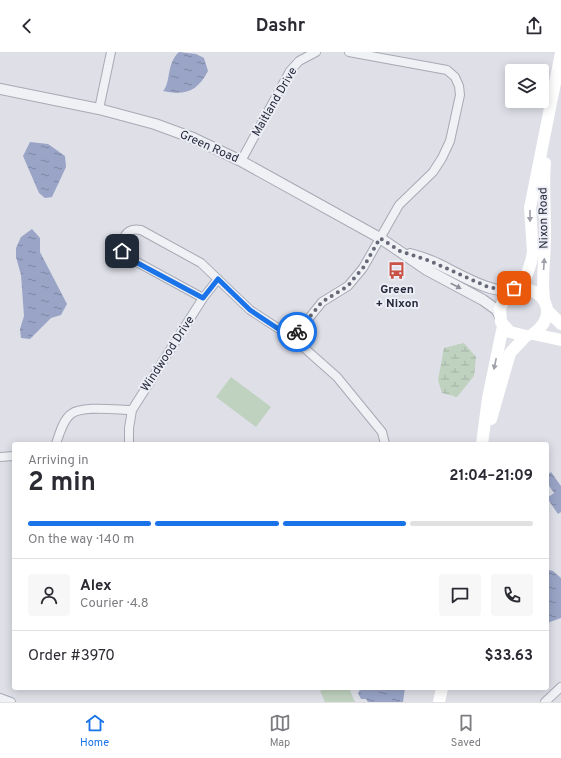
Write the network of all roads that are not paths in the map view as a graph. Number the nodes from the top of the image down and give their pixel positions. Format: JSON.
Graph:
{"nodes":[{"id":1,"x":111,"y":52,"type":"edge"},
{"id":2,"x":316,"y":52,"type":"edge"},
{"id":3,"x":349,"y":52,"type":"edge"},
{"id":4,"x":561,"y":53,"type":"edge"},
{"id":5,"x":0,"y":89,"type":"edge"},
{"id":6,"x":99,"y":109,"type":"junction"},
{"id":7,"x":546,"y":136,"type":"junction"},
{"id":8,"x":241,"y":161,"type":"junction"},
{"id":9,"x":380,"y":238,"type":"junction"},
{"id":10,"x":400,"y":251,"type":"junction"},
{"id":11,"x":218,"y":279,"type":"junction"},
{"id":12,"x":512,"y":290,"type":"junction"},
{"id":13,"x":203,"y":298,"type":"junction"},
{"id":14,"x":546,"y":305,"type":"junction"},
{"id":15,"x":501,"y":321,"type":"junction"},
{"id":16,"x":561,"y":324,"type":"edge"},
{"id":17,"x":530,"y":335,"type":"junction"},
{"id":18,"x":292,"y":338,"type":"junction"},
{"id":19,"x":561,"y":340,"type":"edge"},
{"id":20,"x":132,"y":410,"type":"junction"},
{"id":21,"x":56,"y":442,"type":"edge"},
{"id":22,"x":129,"y":442,"type":"edge"},
{"id":23,"x":384,"y":442,"type":"edge"},
{"id":24,"x":483,"y":442,"type":"edge"},
{"id":25,"x":484,"y":442,"type":"edge"},
{"id":26,"x":12,"y":456,"type":"edge"},
{"id":27,"x":0,"y":457,"type":"edge"},
{"id":28,"x":561,"y":687,"type":"edge"},
{"id":29,"x":442,"y":690,"type":"edge"},
{"id":30,"x":0,"y":698,"type":"edge"},
{"id":31,"x":11,"y":702,"type":"edge"},
{"id":32,"x":439,"y":702,"type":"edge"},
{"id":33,"x":545,"y":702,"type":"edge"}],
"edges":[{"from":1,"to":6,"type":"street"},
{"from":2,"to":8,"type":"street","name":"Maitland Drive"},
{"from":3,"to":9,"type":"street"},
{"from":4,"to":7,"type":"main road","name":"Nixon Road"},
{"from":5,"to":6,"type":"street","name":"Green Road"},
{"from":6,"to":8,"type":"street","name":"Green Road"},
{"from":7,"to":12,"type":"main road","name":"Nixon Road","one_way":true},
{"from":14,"to":7,"type":"main road","name":"Nixon Road","one_way":true},
{"from":8,"to":9,"type":"street","name":"Green Road"},
{"from":9,"to":10,"type":"street","name":"Green Road"},
{"from":9,"to":18,"type":"street"},
{"from":10,"to":12,"type":"street","name":"Green Road"},
{"from":10,"to":15,"type":"street","name":"Green Road","one_way":true},
{"from":11,"to":13,"type":"street","name":"Windwood Drive"},
{"from":11,"to":13,"type":"street"},
{"from":11,"to":18,"type":"street"},
{"from":12,"to":14,"type":"main road"},
{"from":12,"to":15,"type":"main road"},
{"from":13,"to":20,"type":"street","name":"Windwood Drive"},
{"from":14,"to":16,"type":"main road"},
{"from":14,"to":17,"type":"main road"},
{"from":15,"to":17,"type":"main road"},
{"from":15,"to":24,"type":"main road","one_way":true},
{"from":17,"to":19,"type":"main road"},
{"from":17,"to":25,"type":"main road"},
{"from":18,"to":23,"type":"street"},
{"from":20,"to":21,"type":"street"},
{"from":20,"to":22,"type":"street","name":"Windwood Drive"},
{"from":26,"to":27,"type":"street"},
{"from":28,"to":33,"type":"street"},
{"from":29,"to":32,"type":"main road"},
{"from":30,"to":31,"type":"street"}]}
